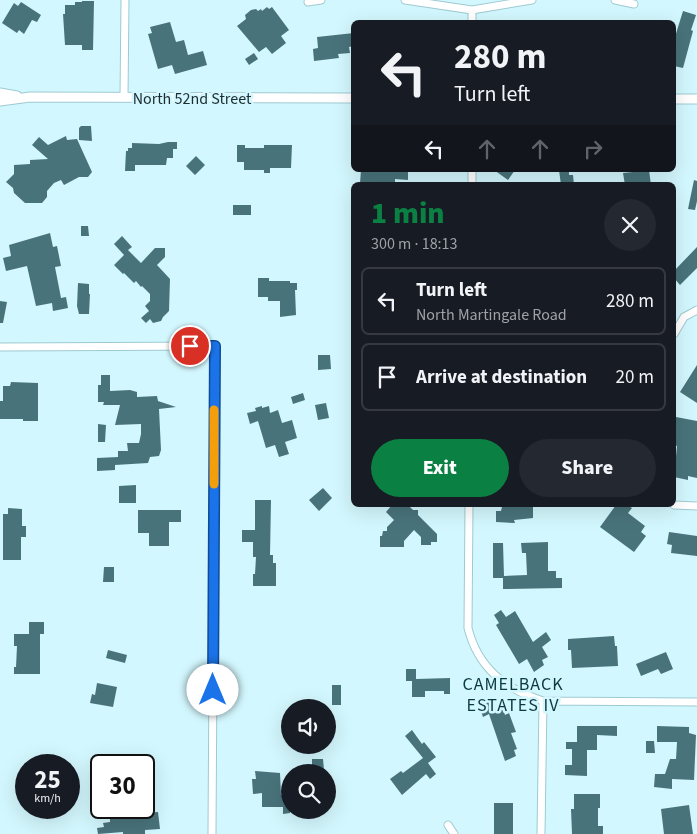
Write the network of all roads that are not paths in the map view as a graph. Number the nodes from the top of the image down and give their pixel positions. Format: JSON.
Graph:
{"nodes":[{"id":1,"x":125,"y":0,"type":"edge"},
{"id":2,"x":321,"y":0,"type":"edge"},
{"id":3,"x":405,"y":0,"type":"edge"},
{"id":4,"x":532,"y":0,"type":"edge"},
{"id":5,"x":615,"y":0,"type":"edge"},
{"id":6,"x":308,"y":2,"type":"dead end"},
{"id":7,"x":634,"y":4,"type":"dead end"},
{"id":8,"x":472,"y":10,"type":"junction"},
{"id":9,"x":472,"y":20,"type":"edge"},
{"id":10,"x":0,"y":93,"type":"edge"},
{"id":11,"x":124,"y":97,"type":"junction"},
{"id":12,"x":30,"y":98,"type":"junction"},
{"id":13,"x":351,"y":98,"type":"edge"},
{"id":14,"x":676,"y":99,"type":"edge"},
{"id":15,"x":697,"y":99,"type":"edge"},
{"id":16,"x":0,"y":101,"type":"edge"},
{"id":17,"x":697,"y":310,"type":"edge"},
{"id":18,"x":676,"y":331,"type":"edge"},
{"id":19,"x":0,"y":347,"type":"edge"},
{"id":20,"x":676,"y":505,"type":"edge"},
{"id":21,"x":697,"y":506,"type":"edge"},
{"id":22,"x":469,"y":507,"type":"edge"},
{"id":23,"x":543,"y":701,"type":"junction"},
{"id":24,"x":697,"y":702,"type":"edge"},
{"id":25,"x":448,"y":825,"type":"dead end"},
{"id":26,"x":212,"y":834,"type":"edge"},
{"id":27,"x":454,"y":834,"type":"edge"},
{"id":28,"x":541,"y":834,"type":"edge"}],
"edges":[{"from":1,"to":11,"type":"street"},
{"from":2,"to":6,"type":"street"},
{"from":3,"to":8,"type":"street"},
{"from":4,"to":8,"type":"street"},
{"from":5,"to":7,"type":"street"},
{"from":8,"to":9,"type":"street"},
{"from":10,"to":12,"type":"street","name":"North 52nd Street"},
{"from":11,"to":12,"type":"street","name":"North 52nd Street"},
{"from":11,"to":13,"type":"street","name":"North 52nd Street"},
{"from":12,"to":16,"type":"street","name":"North 52nd Street"},
{"from":14,"to":15,"type":"street"},
{"from":17,"to":18,"type":"street"},
{"from":19,"to":26,"type":"street"},
{"from":20,"to":21,"type":"street"},
{"from":22,"to":23,"type":"street"},
{"from":23,"to":24,"type":"street"},
{"from":23,"to":28,"type":"street"},
{"from":25,"to":27,"type":"street"}]}
